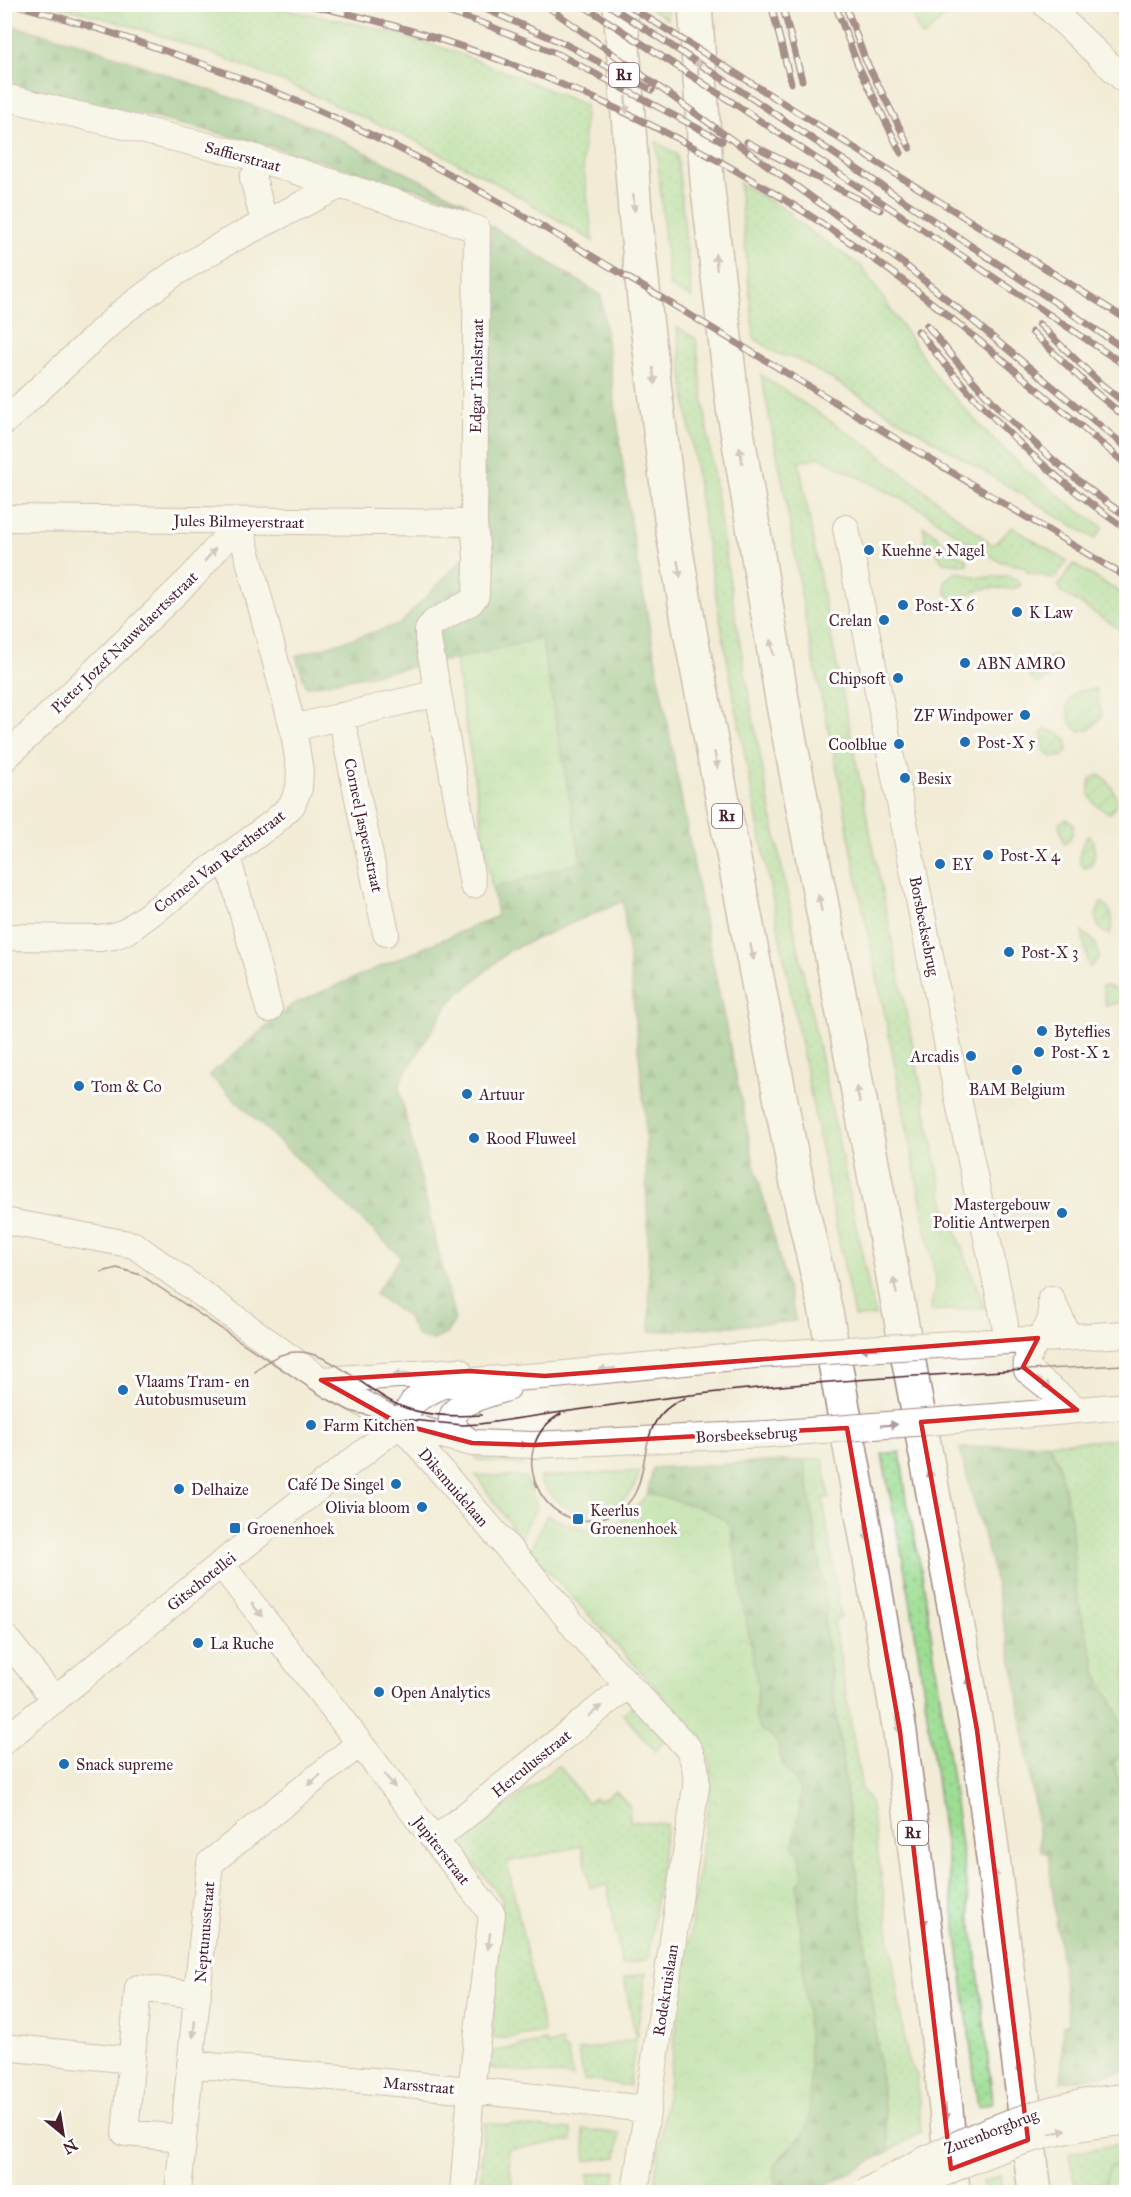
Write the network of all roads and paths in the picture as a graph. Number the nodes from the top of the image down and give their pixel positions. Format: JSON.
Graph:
{"nodes":[{"id":1,"x":620,"y":4,"type":"edge"},
{"id":2,"x":695,"y":4,"type":"edge"},
{"id":3,"x":1045,"y":4,"type":"edge"},
{"id":4,"x":1071,"y":4,"type":"edge"},
{"id":5,"x":1126,"y":57,"type":"edge"},
{"id":6,"x":1126,"y":81,"type":"edge"},
{"id":7,"x":4,"y":97,"type":"edge"},
{"id":8,"x":253,"y":178,"type":"dead end"},
{"id":9,"x":339,"y":186,"type":"junction"},
{"id":10,"x":264,"y":222,"type":"junction"},
{"id":11,"x":477,"y":229,"type":"joint"},
{"id":12,"x":4,"y":422,"type":"edge"},
{"id":13,"x":4,"y":518,"type":"edge"},
{"id":14,"x":239,"y":522,"type":"junction"},
{"id":15,"x":474,"y":523,"type":"junction"},
{"id":16,"x":846,"y":528,"type":"dead end"},
{"id":17,"x":438,"y":693,"type":"junction"},
{"id":18,"x":341,"y":716,"type":"junction"},
{"id":19,"x":293,"y":728,"type":"junction"},
{"id":20,"x":4,"y":759,"type":"edge"},
{"id":21,"x":227,"y":856,"type":"junction"},
{"id":22,"x":473,"y":885,"type":"dead end"},
{"id":23,"x":386,"y":933,"type":"dead end"},
{"id":24,"x":4,"y":937,"type":"edge"},
{"id":25,"x":269,"y":1010,"type":"dead end"},
{"id":26,"x":4,"y":1221,"type":"edge"},
{"id":27,"x":998,"y":1333,"type":"junction"},
{"id":28,"x":1126,"y":1334,"type":"edge"},
{"id":29,"x":1069,"y":1337,"type":"junction"},
{"id":30,"x":1036,"y":1339,"type":"junction"},
{"id":31,"x":544,"y":1376,"type":"junction"},
{"id":32,"x":321,"y":1380,"type":"junction"},
{"id":33,"x":1126,"y":1406,"type":"edge"},
{"id":34,"x":1077,"y":1410,"type":"junction"},
{"id":35,"x":400,"y":1424,"type":"junction"},
{"id":36,"x":472,"y":1443,"type":"junction"},
{"id":37,"x":221,"y":1564,"type":"junction"},
{"id":38,"x":4,"y":1636,"type":"edge"},
{"id":39,"x":627,"y":1686,"type":"junction"},
{"id":40,"x":55,"y":1700,"type":"junction"},
{"id":41,"x":4,"y":1741,"type":"edge"},
{"id":42,"x":360,"y":1743,"type":"junction"},
{"id":43,"x":696,"y":1787,"type":"joint"},
{"id":44,"x":435,"y":1840,"type":"junction"},
{"id":45,"x":198,"y":1995,"type":"junction"},
{"id":46,"x":4,"y":2048,"type":"edge"},
{"id":47,"x":132,"y":2060,"type":"junction"},
{"id":48,"x":190,"y":2064,"type":"junction"},
{"id":49,"x":471,"y":2090,"type":"junction"},
{"id":50,"x":1126,"y":2097,"type":"edge"},
{"id":51,"x":647,"y":2109,"type":"junction"},
{"id":52,"x":1126,"y":2122,"type":"edge"},
{"id":53,"x":183,"y":2138,"type":"junction"},
{"id":54,"x":178,"y":2193,"type":"edge"},
{"id":55,"x":463,"y":2193,"type":"edge"},
{"id":56,"x":635,"y":2193,"type":"edge"},
{"id":57,"x":865,"y":2193,"type":"edge"},
{"id":58,"x":907,"y":2193,"type":"edge"},
{"id":59,"x":953,"y":2193,"type":"edge"},
{"id":60,"x":1035,"y":2193,"type":"edge"}],
"edges":[{"from":1,"to":59,"type":"highway","number":"R1","one_way":true},
{"from":60,"to":2,"type":"highway","one_way":true},
{"from":3,"to":6,"type":"street"},
{"from":4,"to":5,"type":"street"},
{"from":7,"to":9,"type":"street","name":"Saffierstraat"},
{"from":8,"to":10,"type":"street"},
{"from":9,"to":10,"type":"street"},
{"from":9,"to":11,"type":"street","name":"Saffierstraat"},
{"from":10,"to":12,"type":"street"},
{"from":11,"to":15,"type":"street","name":"Edgar Tinelstraat"},
{"from":13,"to":14,"type":"street","name":"Jules Bilmeyerstraat"},
{"from":14,"to":15,"type":"street","name":"Jules Bilmeyerstraat"},
{"from":14,"to":19,"type":"street","name":"Corneel Van Reethstraat"},
{"from":20,"to":14,"type":"street","name":"Pieter Jozef Nauwelaertsstraat","one_way":true},
{"from":15,"to":17,"type":"street"},
{"from":16,"to":27,"type":"street","name":"Borsbeeksebrug"},
{"from":17,"to":18,"type":"street"},
{"from":17,"to":22,"type":"street"},
{"from":18,"to":19,"type":"street"},
{"from":18,"to":23,"type":"street","name":"Corneel Jaspersstraat"},
{"from":19,"to":21,"type":"street","name":"Corneel Van Reethstraat"},
{"from":21,"to":24,"type":"street","name":"Corneel Van Reethstraat"},
{"from":21,"to":25,"type":"street"},
{"from":26,"to":32,"type":"street","name":"Diksmuidelaan"},
{"from":27,"to":30,"type":"street"},
{"from":27,"to":31,"type":"street","one_way":true,"bridge":true},
{"from":28,"to":29,"type":"street"},
{"from":29,"to":30,"type":"street"},
{"from":29,"to":30,"type":"street"},
{"from":30,"to":34,"type":"street","one_way":true},
{"from":31,"to":32,"type":"street","one_way":true},
{"from":31,"to":35,"type":"street"},
{"from":31,"to":36,"type":"street"},
{"from":32,"to":35,"type":"street","name":"Diksmuidelaan"},
{"from":33,"to":34,"type":"street","name":"Borsbeeksebrug"},
{"from":36,"to":34,"type":"street","name":"Borsbeeksebrug","one_way":true,"bridge":true},
{"from":35,"to":36,"type":"street","name":"Borsbeeksebrug"},
{"from":35,"to":37,"type":"street","name":"Gitschotellei"},
{"from":35,"to":39,"type":"street","name":"Diksmuidelaan"},
{"from":37,"to":40,"type":"street","name":"Gitschotellei"},
{"from":37,"to":42,"type":"street","name":"Jupiterstraat","one_way":true},
{"from":38,"to":40,"type":"street"},
{"from":39,"to":43,"type":"street","name":"Diksmuidelaan"},
{"from":44,"to":39,"type":"street","name":"Herculusstraat","one_way":true},
{"from":40,"to":41,"type":"street","name":"Gitschotellei"},
{"from":42,"to":44,"type":"street","name":"Jupiterstraat","one_way":true},
{"from":42,"to":45,"type":"street","name":"Neptunusstraat","one_way":true},
{"from":43,"to":51,"type":"street","name":"Rodekruislaan"},
{"from":44,"to":49,"type":"street","name":"Jupiterstraat","one_way":true},
{"from":45,"to":47,"type":"street"},
{"from":45,"to":48,"type":"street","name":"Neptunusstraat","one_way":true},
{"from":46,"to":47,"type":"street"},
{"from":47,"to":53,"type":"street"},
{"from":48,"to":49,"type":"street","name":"Marsstraat"},
{"from":48,"to":53,"type":"street","name":"Neptunusstraat"},
{"from":49,"to":51,"type":"street","name":"Marsstraat"},
{"from":49,"to":55,"type":"street","name":"Jupiterstraat"},
{"from":50,"to":57,"type":"street","name":"Zurenborgbrug","bridge":true},
{"from":51,"to":56,"type":"street","name":"Rodekruislaan"},
{"from":58,"to":52,"type":"street","name":"Zurenborgbrug","one_way":true,"bridge":true},
{"from":53,"to":54,"type":"street","name":"Neptunusstraat"}]}
